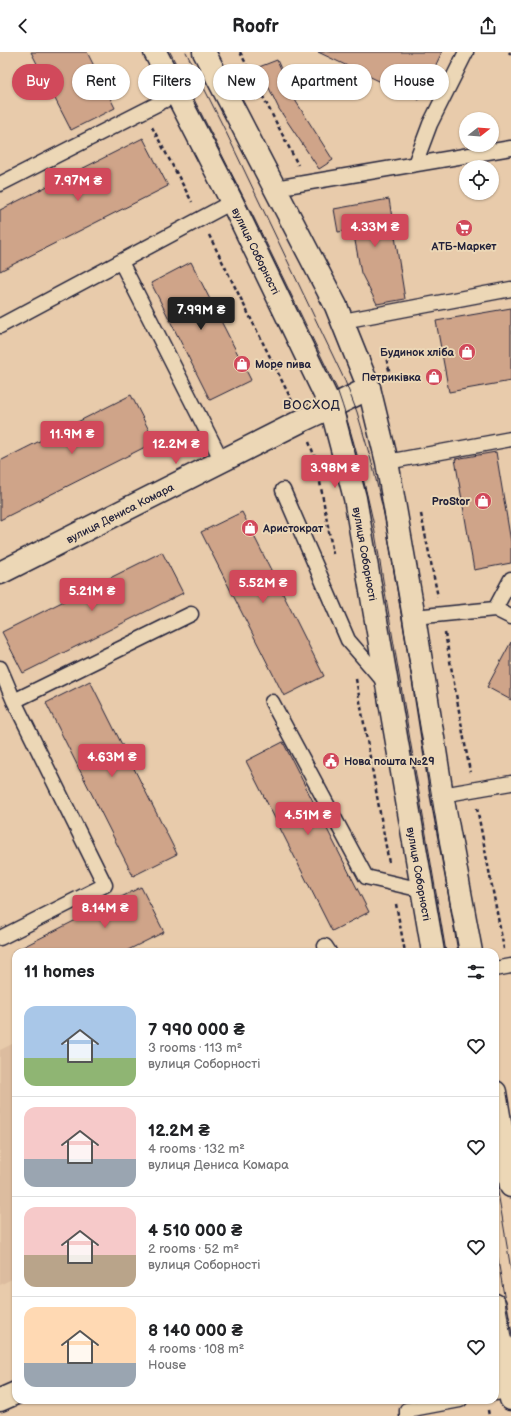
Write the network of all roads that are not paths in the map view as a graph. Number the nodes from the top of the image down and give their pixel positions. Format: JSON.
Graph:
{"nodes":[{"id":1,"x":154,"y":52,"type":"edge"},
{"id":2,"x":204,"y":52,"type":"edge"},
{"id":3,"x":466,"y":52,"type":"edge"},
{"id":4,"x":161,"y":64,"type":"edge"},
{"id":5,"x":165,"y":100,"type":"edge"},
{"id":6,"x":180,"y":100,"type":"edge"},
{"id":7,"x":511,"y":148,"type":"edge"},
{"id":8,"x":414,"y":164,"type":"junction"},
{"id":9,"x":0,"y":184,"type":"edge"},
{"id":10,"x":275,"y":188,"type":"junction"},
{"id":11,"x":232,"y":202,"type":"junction"},
{"id":12,"x":121,"y":262,"type":"junction"},
{"id":13,"x":511,"y":289,"type":"edge"},
{"id":14,"x":343,"y":321,"type":"junction"},
{"id":15,"x":0,"y":326,"type":"edge"},
{"id":16,"x":369,"y":388,"type":"junction"},
{"id":17,"x":331,"y":407,"type":"junction"},
{"id":18,"x":511,"y":439,"type":"edge"},
{"id":19,"x":222,"y":461,"type":"junction"},
{"id":20,"x":387,"y":462,"type":"junction"},
{"id":21,"x":283,"y":490,"type":"dead end"},
{"id":22,"x":0,"y":573,"type":"edge"},
{"id":23,"x":511,"y":579,"type":"edge"},
{"id":24,"x":495,"y":609,"type":"junction"},
{"id":25,"x":191,"y":614,"type":"dead end"},
{"id":26,"x":414,"y":617,"type":"junction"},
{"id":27,"x":511,"y":617,"type":"edge"},
{"id":28,"x":0,"y":668,"type":"edge"},
{"id":29,"x":387,"y":686,"type":"junction"},
{"id":30,"x":14,"y":701,"type":"junction"},
{"id":31,"x":272,"y":702,"type":"dead end"},
{"id":32,"x":511,"y":783,"type":"edge"},
{"id":33,"x":442,"y":795,"type":"junction"},
{"id":34,"x":422,"y":890,"type":"junction"},
{"id":35,"x":0,"y":938,"type":"edge"},
{"id":36,"x":432,"y":948,"type":"edge"},
{"id":37,"x":470,"y":948,"type":"edge"},
{"id":38,"x":499,"y":1111,"type":"edge"},
{"id":39,"x":508,"y":1154,"type":"edge"},
{"id":40,"x":511,"y":1186,"type":"edge"},
{"id":41,"x":499,"y":1341,"type":"edge"},
{"id":42,"x":505,"y":1394,"type":"edge"},
{"id":43,"x":12,"y":1395,"type":"edge"},
{"id":44,"x":0,"y":1400,"type":"edge"},
{"id":45,"x":439,"y":1404,"type":"edge"},
{"id":46,"x":407,"y":1416,"type":"edge"}],
"edges":[{"from":1,"to":4,"type":"main road","name":"вулиця Соборності"},
{"from":2,"to":10,"type":"main road"},
{"from":3,"to":8,"type":"lane"},
{"from":5,"to":9,"type":"lane"},
{"from":6,"to":11,"type":"main road","name":"вулиця Соборності"},
{"from":7,"to":8,"type":"lane"},
{"from":8,"to":10,"type":"lane"},
{"from":10,"to":14,"type":"main road"},
{"from":11,"to":12,"type":"lane"},
{"from":11,"to":17,"type":"main road","name":"вулиця Соборності"},
{"from":12,"to":15,"type":"lane"},
{"from":12,"to":19,"type":"lane"},
{"from":13,"to":14,"type":"lane"},
{"from":14,"to":16,"type":"main road"},
{"from":16,"to":17,"type":"main road","name":"вулиця Дениса Комара"},
{"from":16,"to":20,"type":"main road"},
{"from":17,"to":19,"type":"main road","name":"вулиця Дениса Комара"},
{"from":17,"to":29,"type":"main road","name":"вулиця Соборності"},
{"from":18,"to":20,"type":"lane"},
{"from":19,"to":22,"type":"main road","name":"вулиця Дениса Комара"},
{"from":20,"to":26,"type":"main road"},
{"from":21,"to":29,"type":"lane"},
{"from":23,"to":24,"type":"lane"},
{"from":24,"to":26,"type":"lane"},
{"from":24,"to":27,"type":"lane"},
{"from":25,"to":30,"type":"lane"},
{"from":26,"to":33,"type":"main road"},
{"from":28,"to":30,"type":"lane"},
{"from":29,"to":34,"type":"main road","name":"вулиця Соборності"},
{"from":30,"to":35,"type":"lane"},
{"from":31,"to":34,"type":"lane"},
{"from":32,"to":33,"type":"lane"},
{"from":33,"to":37,"type":"main road"},
{"from":34,"to":36,"type":"main road","name":"вулиця Соборності"},
{"from":38,"to":39,"type":"main road"},
{"from":39,"to":40,"type":"main road"},
{"from":41,"to":42,"type":"main road"},
{"from":43,"to":44,"type":"main road"},
{"from":45,"to":46,"type":"lane"}]}
